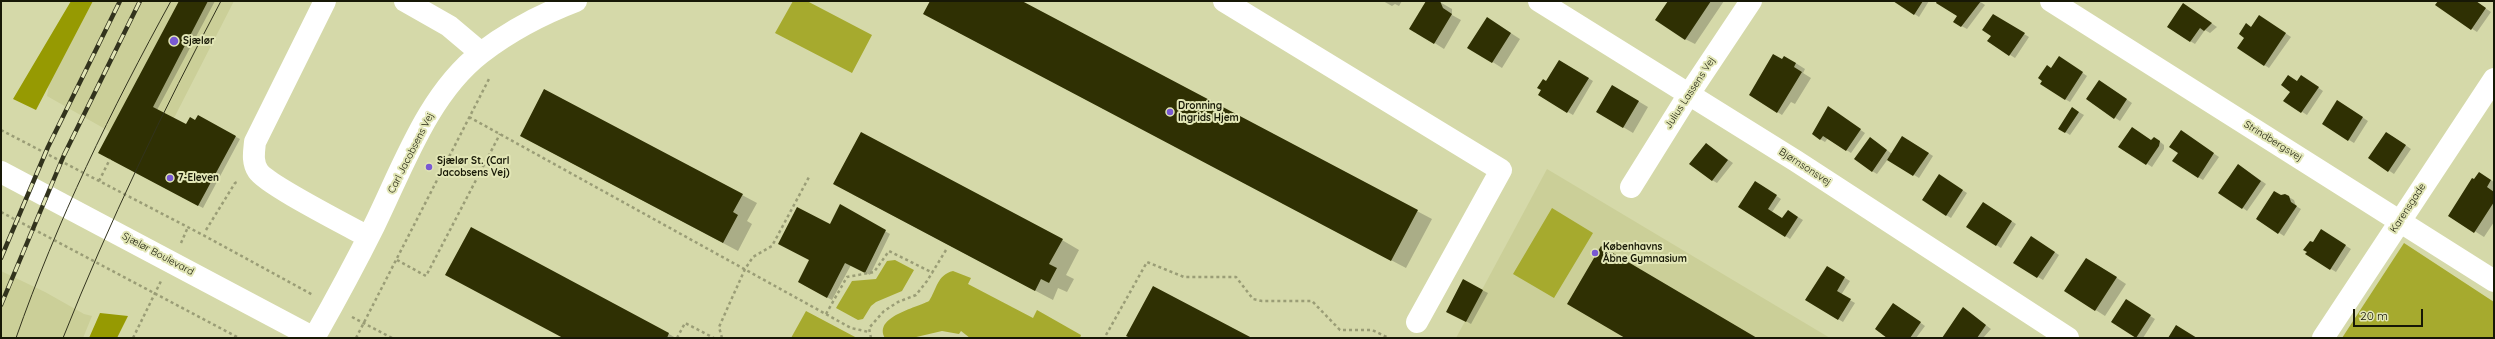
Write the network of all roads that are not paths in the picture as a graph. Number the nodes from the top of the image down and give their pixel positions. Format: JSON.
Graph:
{"nodes":[{"id":1,"x":325,"y":1,"type":"edge"},
{"id":2,"x":405,"y":1,"type":"edge"},
{"id":3,"x":576,"y":1,"type":"edge"},
{"id":4,"x":1224,"y":1,"type":"edge"},
{"id":5,"x":1539,"y":1,"type":"edge"},
{"id":6,"x":1751,"y":1,"type":"edge"},
{"id":7,"x":2051,"y":1,"type":"edge"},
{"id":8,"x":481,"y":53,"type":"junction"},
{"id":9,"x":2494,"y":79,"type":"edge"},
{"id":10,"x":1689,"y":94,"type":"junction"},
{"id":11,"x":1,"y":172,"type":"edge"},
{"id":12,"x":1631,"y":187,"type":"dead end"},
{"id":13,"x":2400,"y":221,"type":"junction"},
{"id":14,"x":368,"y":237,"type":"junction"},
{"id":15,"x":2494,"y":281,"type":"edge"},
{"id":16,"x":1417,"y":322,"type":"dead end"},
{"id":17,"x":314,"y":338,"type":"edge"},
{"id":18,"x":2068,"y":338,"type":"edge"},
{"id":19,"x":2323,"y":338,"type":"edge"}],
"edges":[{"from":1,"to":14,"type":"street"},
{"from":2,"to":8,"type":"street"},
{"from":3,"to":8,"type":"street","name":"Carl Jacobsens Vej"},
{"from":4,"to":16,"type":"street"},
{"from":5,"to":10,"type":"street","name":"Bjørnsonsvej"},
{"from":6,"to":10,"type":"street","name":"Julius Lassens Vej"},
{"from":7,"to":13,"type":"street","name":"Strindbergsvej"},
{"from":8,"to":14,"type":"street","name":"Carl Jacobsens Vej"},
{"from":9,"to":13,"type":"street","name":"Karensgade"},
{"from":10,"to":12,"type":"street","name":"Julius Lassens Vej"},
{"from":10,"to":18,"type":"street","name":"Bjørnsonsvej"},
{"from":11,"to":17,"type":"street","name":"Sjælør Boulevard"},
{"from":13,"to":15,"type":"street","name":"Strindbergsvej"},
{"from":13,"to":19,"type":"street","name":"Karensgade"},
{"from":14,"to":17,"type":"street","name":"Carl Jacobsens Vej"}]}
